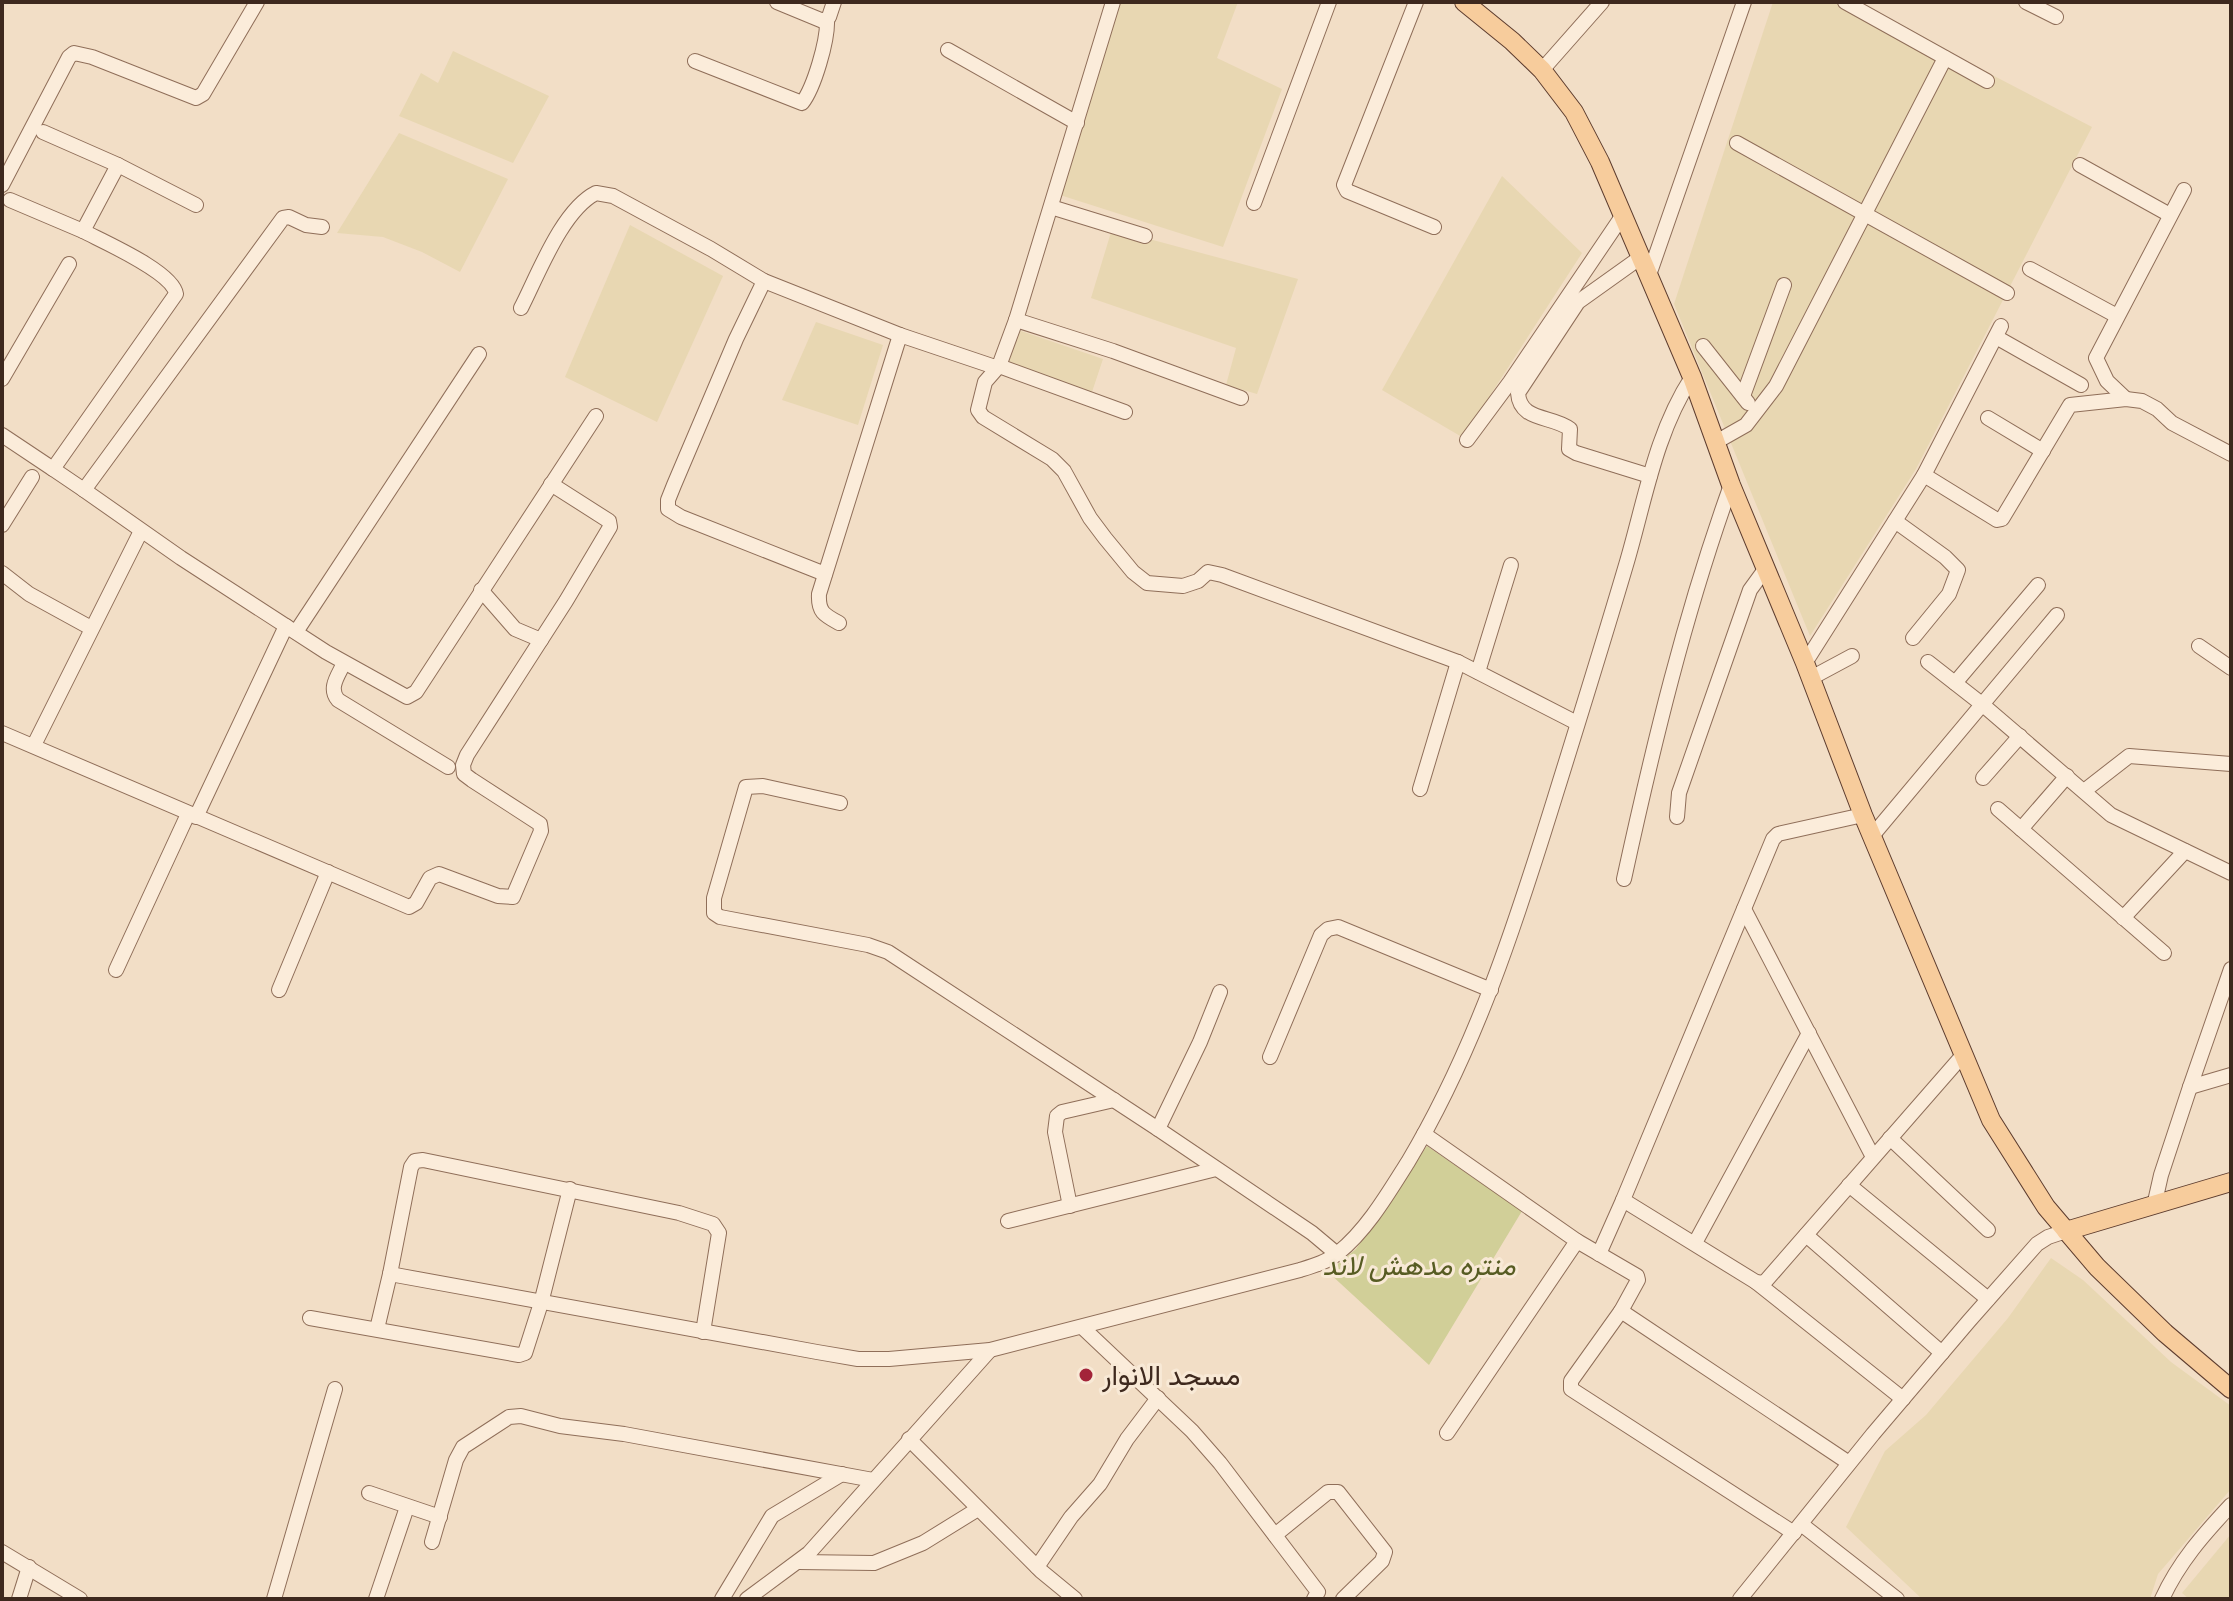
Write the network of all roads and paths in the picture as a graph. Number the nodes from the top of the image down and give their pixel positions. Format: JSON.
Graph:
{"nodes":[{"id":1,"x":257,"y":2,"type":"edge"},
{"id":2,"x":777,"y":2,"type":"edge"},
{"id":3,"x":834,"y":2,"type":"edge"},
{"id":4,"x":1113,"y":2,"type":"edge"},
{"id":5,"x":1329,"y":2,"type":"edge"},
{"id":6,"x":1416,"y":2,"type":"edge"},
{"id":7,"x":1464,"y":2,"type":"edge"},
{"id":8,"x":1602,"y":2,"type":"edge"},
{"id":9,"x":1744,"y":2,"type":"edge"},
{"id":10,"x":1845,"y":2,"type":"edge"},
{"id":11,"x":2026,"y":2,"type":"edge"},
{"id":12,"x":2056,"y":17,"type":"dead end"},
{"id":13,"x":827,"y":20,"type":"junction"},
{"id":14,"x":948,"y":50,"type":"dead end"},
{"id":15,"x":1945,"y":58,"type":"junction"},
{"id":16,"x":695,"y":61,"type":"dead end"},
{"id":17,"x":1542,"y":70,"type":"junction"},
{"id":18,"x":1987,"y":81,"type":"dead end"},
{"id":19,"x":1077,"y":123,"type":"junction"},
{"id":20,"x":43,"y":132,"type":"dead end"},
{"id":21,"x":1737,"y":143,"type":"dead end"},
{"id":22,"x":118,"y":165,"type":"junction"},
{"id":23,"x":2080,"y":165,"type":"dead end"},
{"id":24,"x":2,"y":185,"type":"edge"},
{"id":25,"x":2184,"y":190,"type":"dead end"},
{"id":26,"x":10,"y":200,"type":"dead end"},
{"id":27,"x":1254,"y":203,"type":"dead end"},
{"id":28,"x":196,"y":205,"type":"dead end"},
{"id":29,"x":1051,"y":207,"type":"junction"},
{"id":30,"x":1867,"y":214,"type":"junction"},
{"id":31,"x":1623,"y":215,"type":"junction"},
{"id":32,"x":2170,"y":215,"type":"junction"},
{"id":33,"x":322,"y":227,"type":"dead end"},
{"id":34,"x":1434,"y":227,"type":"dead end"},
{"id":35,"x":83,"y":231,"type":"junction"},
{"id":36,"x":1145,"y":236,"type":"dead end"},
{"id":37,"x":1641,"y":257,"type":"junction"},
{"id":38,"x":69,"y":264,"type":"dead end"},
{"id":39,"x":2030,"y":269,"type":"dead end"},
{"id":40,"x":1649,"y":275,"type":"junction"},
{"id":41,"x":764,"y":281,"type":"junction"},
{"id":42,"x":1784,"y":285,"type":"dead end"},
{"id":43,"x":2007,"y":293,"type":"dead end"},
{"id":44,"x":521,"y":308,"type":"dead end"},
{"id":45,"x":2117,"y":316,"type":"junction"},
{"id":46,"x":1016,"y":320,"type":"junction"},
{"id":47,"x":900,"y":335,"type":"junction"},
{"id":48,"x":1703,"y":346,"type":"dead end"},
{"id":49,"x":479,"y":354,"type":"dead end"},
{"id":50,"x":2096,"y":358,"type":"junction"},
{"id":51,"x":999,"y":366,"type":"junction"},
{"id":52,"x":1692,"y":377,"type":"junction"},
{"id":53,"x":2,"y":379,"type":"edge"},
{"id":54,"x":2081,"y":385,"type":"junction"},
{"id":55,"x":1743,"y":396,"type":"junction"},
{"id":56,"x":1241,"y":398,"type":"dead end"},
{"id":57,"x":2126,"y":399,"type":"junction"},
{"id":58,"x":2070,"y":405,"type":"junction"},
{"id":59,"x":1125,"y":412,"type":"dead end"},
{"id":60,"x":1756,"y":414,"type":"junction"},
{"id":61,"x":596,"y":416,"type":"dead end"},
{"id":62,"x":1988,"y":418,"type":"dead end"},
{"id":63,"x":2,"y":435,"type":"edge"},
{"id":64,"x":1467,"y":440,"type":"dead end"},
{"id":65,"x":1716,"y":442,"type":"junction"},
{"id":66,"x":2043,"y":451,"type":"junction"},
{"id":67,"x":2231,"y":454,"type":"edge"},
{"id":68,"x":53,"y":469,"type":"junction"},
{"id":69,"x":1924,"y":475,"type":"junction"},
{"id":70,"x":1650,"y":476,"type":"junction"},
{"id":71,"x":32,"y":477,"type":"dead end"},
{"id":72,"x":551,"y":484,"type":"junction"},
{"id":73,"x":1731,"y":485,"type":"junction"},
{"id":74,"x":84,"y":490,"type":"junction"},
{"id":75,"x":1895,"y":521,"type":"junction"},
{"id":76,"x":2,"y":525,"type":"edge"},
{"id":77,"x":141,"y":531,"type":"junction"},
{"id":78,"x":1511,"y":565,"type":"dead end"},
{"id":79,"x":1766,"y":568,"type":"junction"},
{"id":80,"x":2,"y":573,"type":"edge"},
{"id":81,"x":825,"y":574,"type":"junction"},
{"id":82,"x":2038,"y":585,"type":"dead end"},
{"id":83,"x":481,"y":590,"type":"junction"},
{"id":84,"x":2057,"y":615,"type":"dead end"},
{"id":85,"x":839,"y":623,"type":"dead end"},
{"id":86,"x":91,"y":628,"type":"junction"},
{"id":87,"x":291,"y":629,"type":"junction"},
{"id":88,"x":1913,"y":638,"type":"dead end"},
{"id":89,"x":541,"y":640,"type":"junction"},
{"id":90,"x":2199,"y":646,"type":"dead end"},
{"id":91,"x":1852,"y":656,"type":"dead end"},
{"id":92,"x":1458,"y":662,"type":"junction"},
{"id":93,"x":1928,"y":662,"type":"dead end"},
{"id":94,"x":344,"y":663,"type":"junction"},
{"id":95,"x":2231,"y":668,"type":"edge"},
{"id":96,"x":1808,"y":670,"type":"junction"},
{"id":97,"x":1478,"y":672,"type":"junction"},
{"id":98,"x":1955,"y":683,"type":"junction"},
{"id":99,"x":1983,"y":705,"type":"junction"},
{"id":100,"x":1577,"y":723,"type":"junction"},
{"id":101,"x":2,"y":733,"type":"edge"},
{"id":102,"x":2020,"y":736,"type":"junction"},
{"id":103,"x":34,"y":745,"type":"junction"},
{"id":104,"x":2231,"y":764,"type":"edge"},
{"id":105,"x":448,"y":767,"type":"dead end"},
{"id":106,"x":2067,"y":776,"type":"junction"},
{"id":107,"x":1983,"y":778,"type":"dead end"},
{"id":108,"x":1420,"y":789,"type":"dead end"},
{"id":109,"x":2084,"y":791,"type":"junction"},
{"id":110,"x":840,"y":803,"type":"dead end"},
{"id":111,"x":1998,"y":809,"type":"dead end"},
{"id":112,"x":192,"y":815,"type":"junction"},
{"id":113,"x":1863,"y":815,"type":"junction"},
{"id":114,"x":1677,"y":817,"type":"dead end"},
{"id":115,"x":2021,"y":829,"type":"junction"},
{"id":116,"x":1872,"y":836,"type":"junction"},
{"id":117,"x":2185,"y":851,"type":"junction"},
{"id":118,"x":328,"y":872,"type":"junction"},
{"id":119,"x":2231,"y":873,"type":"edge"},
{"id":120,"x":1624,"y":879,"type":"dead end"},
{"id":121,"x":1744,"y":909,"type":"junction"},
{"id":122,"x":2123,"y":918,"type":"junction"},
{"id":123,"x":2164,"y":953,"type":"dead end"},
{"id":124,"x":2231,"y":969,"type":"edge"},
{"id":125,"x":116,"y":970,"type":"dead end"},
{"id":126,"x":279,"y":990,"type":"dead end"},
{"id":127,"x":1491,"y":990,"type":"junction"},
{"id":128,"x":1220,"y":992,"type":"dead end"},
{"id":129,"x":1809,"y":1033,"type":"junction"},
{"id":130,"x":1963,"y":1055,"type":"junction"},
{"id":131,"x":1270,"y":1057,"type":"dead end"},
{"id":132,"x":2231,"y":1075,"type":"edge"},
{"id":133,"x":2190,"y":1087,"type":"junction"},
{"id":134,"x":1114,"y":1100,"type":"junction"},
{"id":135,"x":1158,"y":1129,"type":"junction"},
{"id":136,"x":1424,"y":1134,"type":"junction"},
{"id":137,"x":1890,"y":1138,"type":"junction"},
{"id":138,"x":1873,"y":1157,"type":"junction"},
{"id":139,"x":1216,"y":1169,"type":"junction"},
{"id":140,"x":2231,"y":1182,"type":"edge"},
{"id":141,"x":1849,"y":1185,"type":"junction"},
{"id":142,"x":570,"y":1189,"type":"junction"},
{"id":143,"x":1623,"y":1200,"type":"junction"},
{"id":144,"x":1070,"y":1206,"type":"junction"},
{"id":145,"x":2154,"y":1206,"type":"junction"},
{"id":146,"x":1008,"y":1221,"type":"dead end"},
{"id":147,"x":1988,"y":1230,"type":"dead end"},
{"id":148,"x":2066,"y":1231,"type":"junction"},
{"id":149,"x":1806,"y":1235,"type":"junction"},
{"id":150,"x":1577,"y":1241,"type":"junction"},
{"id":151,"x":1695,"y":1243,"type":"junction"},
{"id":152,"x":1337,"y":1254,"type":"junction"},
{"id":153,"x":1599,"y":1254,"type":"junction"},
{"id":154,"x":390,"y":1274,"type":"junction"},
{"id":155,"x":1756,"y":1282,"type":"junction"},
{"id":156,"x":1988,"y":1299,"type":"junction"},
{"id":157,"x":541,"y":1303,"type":"junction"},
{"id":158,"x":1621,"y":1311,"type":"junction"},
{"id":159,"x":310,"y":1318,"type":"dead end"},
{"id":160,"x":1082,"y":1327,"type":"junction"},
{"id":161,"x":377,"y":1329,"type":"junction"},
{"id":162,"x":703,"y":1332,"type":"junction"},
{"id":163,"x":990,"y":1350,"type":"junction"},
{"id":164,"x":1942,"y":1353,"type":"junction"},
{"id":165,"x":335,"y":1389,"type":"dead end"},
{"id":166,"x":2231,"y":1389,"type":"edge"},
{"id":167,"x":1158,"y":1398,"type":"junction"},
{"id":168,"x":1903,"y":1399,"type":"junction"},
{"id":169,"x":1447,"y":1433,"type":"dead end"},
{"id":170,"x":909,"y":1439,"type":"junction"},
{"id":171,"x":1849,"y":1463,"type":"junction"},
{"id":172,"x":842,"y":1474,"type":"junction"},
{"id":173,"x":873,"y":1480,"type":"junction"},
{"id":174,"x":369,"y":1493,"type":"dead end"},
{"id":175,"x":2231,"y":1505,"type":"edge"},
{"id":176,"x":407,"y":1507,"type":"junction"},
{"id":177,"x":978,"y":1509,"type":"junction"},
{"id":178,"x":440,"y":1517,"type":"junction"},
{"id":179,"x":1798,"y":1528,"type":"junction"},
{"id":180,"x":1275,"y":1535,"type":"junction"},
{"id":181,"x":432,"y":1542,"type":"dead end"},
{"id":182,"x":2,"y":1552,"type":"edge"},
{"id":183,"x":799,"y":1562,"type":"junction"},
{"id":184,"x":29,"y":1567,"type":"junction"},
{"id":185,"x":1037,"y":1567,"type":"junction"},
{"id":186,"x":1319,"y":1597,"type":"edge"},
{"id":187,"x":19,"y":1599,"type":"edge"},
{"id":188,"x":80,"y":1599,"type":"edge"},
{"id":189,"x":274,"y":1599,"type":"edge"},
{"id":190,"x":376,"y":1599,"type":"edge"},
{"id":191,"x":722,"y":1599,"type":"edge"},
{"id":192,"x":747,"y":1599,"type":"edge"},
{"id":193,"x":1075,"y":1599,"type":"edge"},
{"id":194,"x":1343,"y":1599,"type":"edge"},
{"id":195,"x":1740,"y":1599,"type":"edge"},
{"id":196,"x":1897,"y":1599,"type":"edge"},
{"id":197,"x":2162,"y":1599,"type":"edge"}],
"edges":[{"from":1,"to":24,"type":"street"},
{"from":2,"to":13,"type":"street"},
{"from":3,"to":13,"type":"street"},
{"from":4,"to":19,"type":"street"},
{"from":5,"to":27,"type":"street"},
{"from":6,"to":34,"type":"street"},
{"from":7,"to":17,"type":"main road"},
{"from":8,"to":17,"type":"street"},
{"from":9,"to":40,"type":"street"},
{"from":10,"to":15,"type":"street"},
{"from":11,"to":12,"type":"street"},
{"from":13,"to":16,"type":"street"},
{"from":14,"to":19,"type":"street"},
{"from":15,"to":18,"type":"street"},
{"from":15,"to":30,"type":"street"},
{"from":17,"to":31,"type":"main road"},
{"from":19,"to":29,"type":"street"},
{"from":20,"to":22,"type":"street"},
{"from":21,"to":30,"type":"street"},
{"from":22,"to":28,"type":"street"},
{"from":22,"to":35,"type":"street"},
{"from":23,"to":32,"type":"street"},
{"from":25,"to":32,"type":"street"},
{"from":26,"to":35,"type":"street"},
{"from":29,"to":36,"type":"street"},
{"from":29,"to":46,"type":"street"},
{"from":30,"to":43,"type":"street"},
{"from":30,"to":60,"type":"street"},
{"from":31,"to":37,"type":"main road"},
{"from":31,"to":64,"type":"street"},
{"from":32,"to":45,"type":"street"},
{"from":33,"to":74,"type":"street"},
{"from":35,"to":68,"type":"street"},
{"from":37,"to":40,"type":"main road"},
{"from":37,"to":70,"type":"street"},
{"from":38,"to":53,"type":"street"},
{"from":39,"to":45,"type":"street"},
{"from":40,"to":52,"type":"main road"},
{"from":41,"to":44,"type":"street"},
{"from":41,"to":47,"type":"street"},
{"from":41,"to":81,"type":"street"},
{"from":42,"to":55,"type":"street"},
{"from":45,"to":50,"type":"street"},
{"from":46,"to":51,"type":"street"},
{"from":46,"to":56,"type":"street"},
{"from":47,"to":51,"type":"street"},
{"from":47,"to":81,"type":"street"},
{"from":48,"to":55,"type":"street"},
{"from":49,"to":87,"type":"street"},
{"from":50,"to":54,"type":"street"},
{"from":50,"to":57,"type":"street"},
{"from":51,"to":59,"type":"street"},
{"from":51,"to":92,"type":"street"},
{"from":52,"to":65,"type":"main road"},
{"from":52,"to":70,"type":"street"},
{"from":54,"to":58,"type":"street"},
{"from":54,"to":69,"type":"street"},
{"from":55,"to":60,"type":"street"},
{"from":57,"to":58,"type":"street"},
{"from":57,"to":67,"type":"street"},
{"from":58,"to":66,"type":"street"},
{"from":60,"to":65,"type":"street"},
{"from":61,"to":72,"type":"street"},
{"from":62,"to":66,"type":"street"},
{"from":63,"to":68,"type":"street"},
{"from":65,"to":73,"type":"main road"},
{"from":66,"to":69,"type":"street"},
{"from":68,"to":74,"type":"street"},
{"from":69,"to":75,"type":"street"},
{"from":70,"to":100,"type":"street"},
{"from":71,"to":76,"type":"street"},
{"from":72,"to":83,"type":"street"},
{"from":72,"to":89,"type":"street"},
{"from":73,"to":79,"type":"main road"},
{"from":73,"to":120,"type":"street"},
{"from":74,"to":77,"type":"street"},
{"from":75,"to":88,"type":"street"},
{"from":75,"to":96,"type":"street"},
{"from":77,"to":86,"type":"street"},
{"from":77,"to":87,"type":"street"},
{"from":78,"to":97,"type":"street"},
{"from":79,"to":96,"type":"main road"},
{"from":79,"to":114,"type":"street"},
{"from":80,"to":86,"type":"street"},
{"from":81,"to":85,"type":"street"},
{"from":82,"to":98,"type":"street"},
{"from":83,"to":89,"type":"street"},
{"from":83,"to":94,"type":"street"},
{"from":84,"to":99,"type":"street"},
{"from":86,"to":103,"type":"street"},
{"from":87,"to":94,"type":"street"},
{"from":87,"to":112,"type":"street"},
{"from":89,"to":118,"type":"street"},
{"from":90,"to":95,"type":"street"},
{"from":91,"to":96,"type":"street"},
{"from":92,"to":97,"type":"street"},
{"from":92,"to":108,"type":"street"},
{"from":93,"to":98,"type":"street"},
{"from":94,"to":105,"type":"street"},
{"from":96,"to":113,"type":"main road"},
{"from":97,"to":100,"type":"street"},
{"from":98,"to":99,"type":"street"},
{"from":99,"to":102,"type":"street"},
{"from":99,"to":116,"type":"street"},
{"from":100,"to":127,"type":"street"},
{"from":101,"to":103,"type":"street"},
{"from":102,"to":106,"type":"street"},
{"from":102,"to":107,"type":"street"},
{"from":103,"to":112,"type":"street"},
{"from":104,"to":109,"type":"street"},
{"from":106,"to":109,"type":"street"},
{"from":106,"to":115,"type":"street"},
{"from":109,"to":117,"type":"street"},
{"from":110,"to":134,"type":"street"},
{"from":111,"to":115,"type":"street"},
{"from":112,"to":118,"type":"street"},
{"from":112,"to":125,"type":"street"},
{"from":113,"to":116,"type":"main road"},
{"from":113,"to":121,"type":"street"},
{"from":115,"to":122,"type":"street"},
{"from":116,"to":130,"type":"main road"},
{"from":117,"to":119,"type":"street"},
{"from":117,"to":122,"type":"street"},
{"from":118,"to":126,"type":"street"},
{"from":121,"to":129,"type":"street"},
{"from":121,"to":143,"type":"street"},
{"from":122,"to":123,"type":"street"},
{"from":124,"to":133,"type":"street"},
{"from":127,"to":131,"type":"street"},
{"from":127,"to":136,"type":"street"},
{"from":128,"to":135,"type":"street"},
{"from":129,"to":138,"type":"street"},
{"from":129,"to":151,"type":"street"},
{"from":130,"to":137,"type":"street"},
{"from":130,"to":148,"type":"main road"},
{"from":132,"to":133,"type":"street"},
{"from":133,"to":145,"type":"street"},
{"from":134,"to":135,"type":"street"},
{"from":134,"to":144,"type":"street"},
{"from":135,"to":139,"type":"street"},
{"from":136,"to":150,"type":"street"},
{"from":136,"to":152,"type":"street"},
{"from":137,"to":138,"type":"street"},
{"from":137,"to":147,"type":"street"},
{"from":138,"to":141,"type":"street"},
{"from":139,"to":144,"type":"street"},
{"from":139,"to":152,"type":"street"},
{"from":140,"to":145,"type":"main road"},
{"from":141,"to":149,"type":"street"},
{"from":141,"to":156,"type":"street"},
{"from":142,"to":154,"type":"street"},
{"from":142,"to":157,"type":"street"},
{"from":142,"to":162,"type":"street"},
{"from":143,"to":151,"type":"street"},
{"from":143,"to":153,"type":"street"},
{"from":144,"to":146,"type":"street"},
{"from":145,"to":148,"type":"main road"},
{"from":148,"to":156,"type":"street"},
{"from":148,"to":166,"type":"main road"},
{"from":149,"to":155,"type":"street"},
{"from":149,"to":164,"type":"street"},
{"from":150,"to":153,"type":"street"},
{"from":150,"to":169,"type":"street"},
{"from":151,"to":155,"type":"street"},
{"from":152,"to":160,"type":"street"},
{"from":153,"to":158,"type":"street"},
{"from":154,"to":157,"type":"street"},
{"from":154,"to":161,"type":"street"},
{"from":155,"to":168,"type":"street"},
{"from":156,"to":164,"type":"street"},
{"from":157,"to":161,"type":"street"},
{"from":157,"to":162,"type":"street"},
{"from":158,"to":171,"type":"street"},
{"from":158,"to":179,"type":"street"},
{"from":159,"to":161,"type":"street"},
{"from":160,"to":163,"type":"street"},
{"from":160,"to":167,"type":"street"},
{"from":162,"to":163,"type":"street"},
{"from":163,"to":170,"type":"street"},
{"from":164,"to":168,"type":"street"},
{"from":165,"to":189,"type":"street"},
{"from":167,"to":180,"type":"street"},
{"from":167,"to":185,"type":"street"},
{"from":168,"to":171,"type":"street"},
{"from":170,"to":173,"type":"street"},
{"from":170,"to":177,"type":"street"},
{"from":171,"to":179,"type":"street"},
{"from":172,"to":173,"type":"street"},
{"from":172,"to":178,"type":"street"},
{"from":172,"to":191,"type":"street"},
{"from":173,"to":183,"type":"street"},
{"from":174,"to":176,"type":"street"},
{"from":175,"to":197,"type":"street"},
{"from":176,"to":178,"type":"street"},
{"from":176,"to":190,"type":"street"},
{"from":177,"to":183,"type":"street"},
{"from":177,"to":185,"type":"street"},
{"from":178,"to":181,"type":"street"},
{"from":179,"to":195,"type":"street"},
{"from":179,"to":196,"type":"street"},
{"from":180,"to":186,"type":"street"},
{"from":180,"to":194,"type":"street"},
{"from":182,"to":184,"type":"street"},
{"from":183,"to":192,"type":"street"},
{"from":184,"to":187,"type":"street"},
{"from":184,"to":188,"type":"street"},
{"from":185,"to":193,"type":"street"}]}
